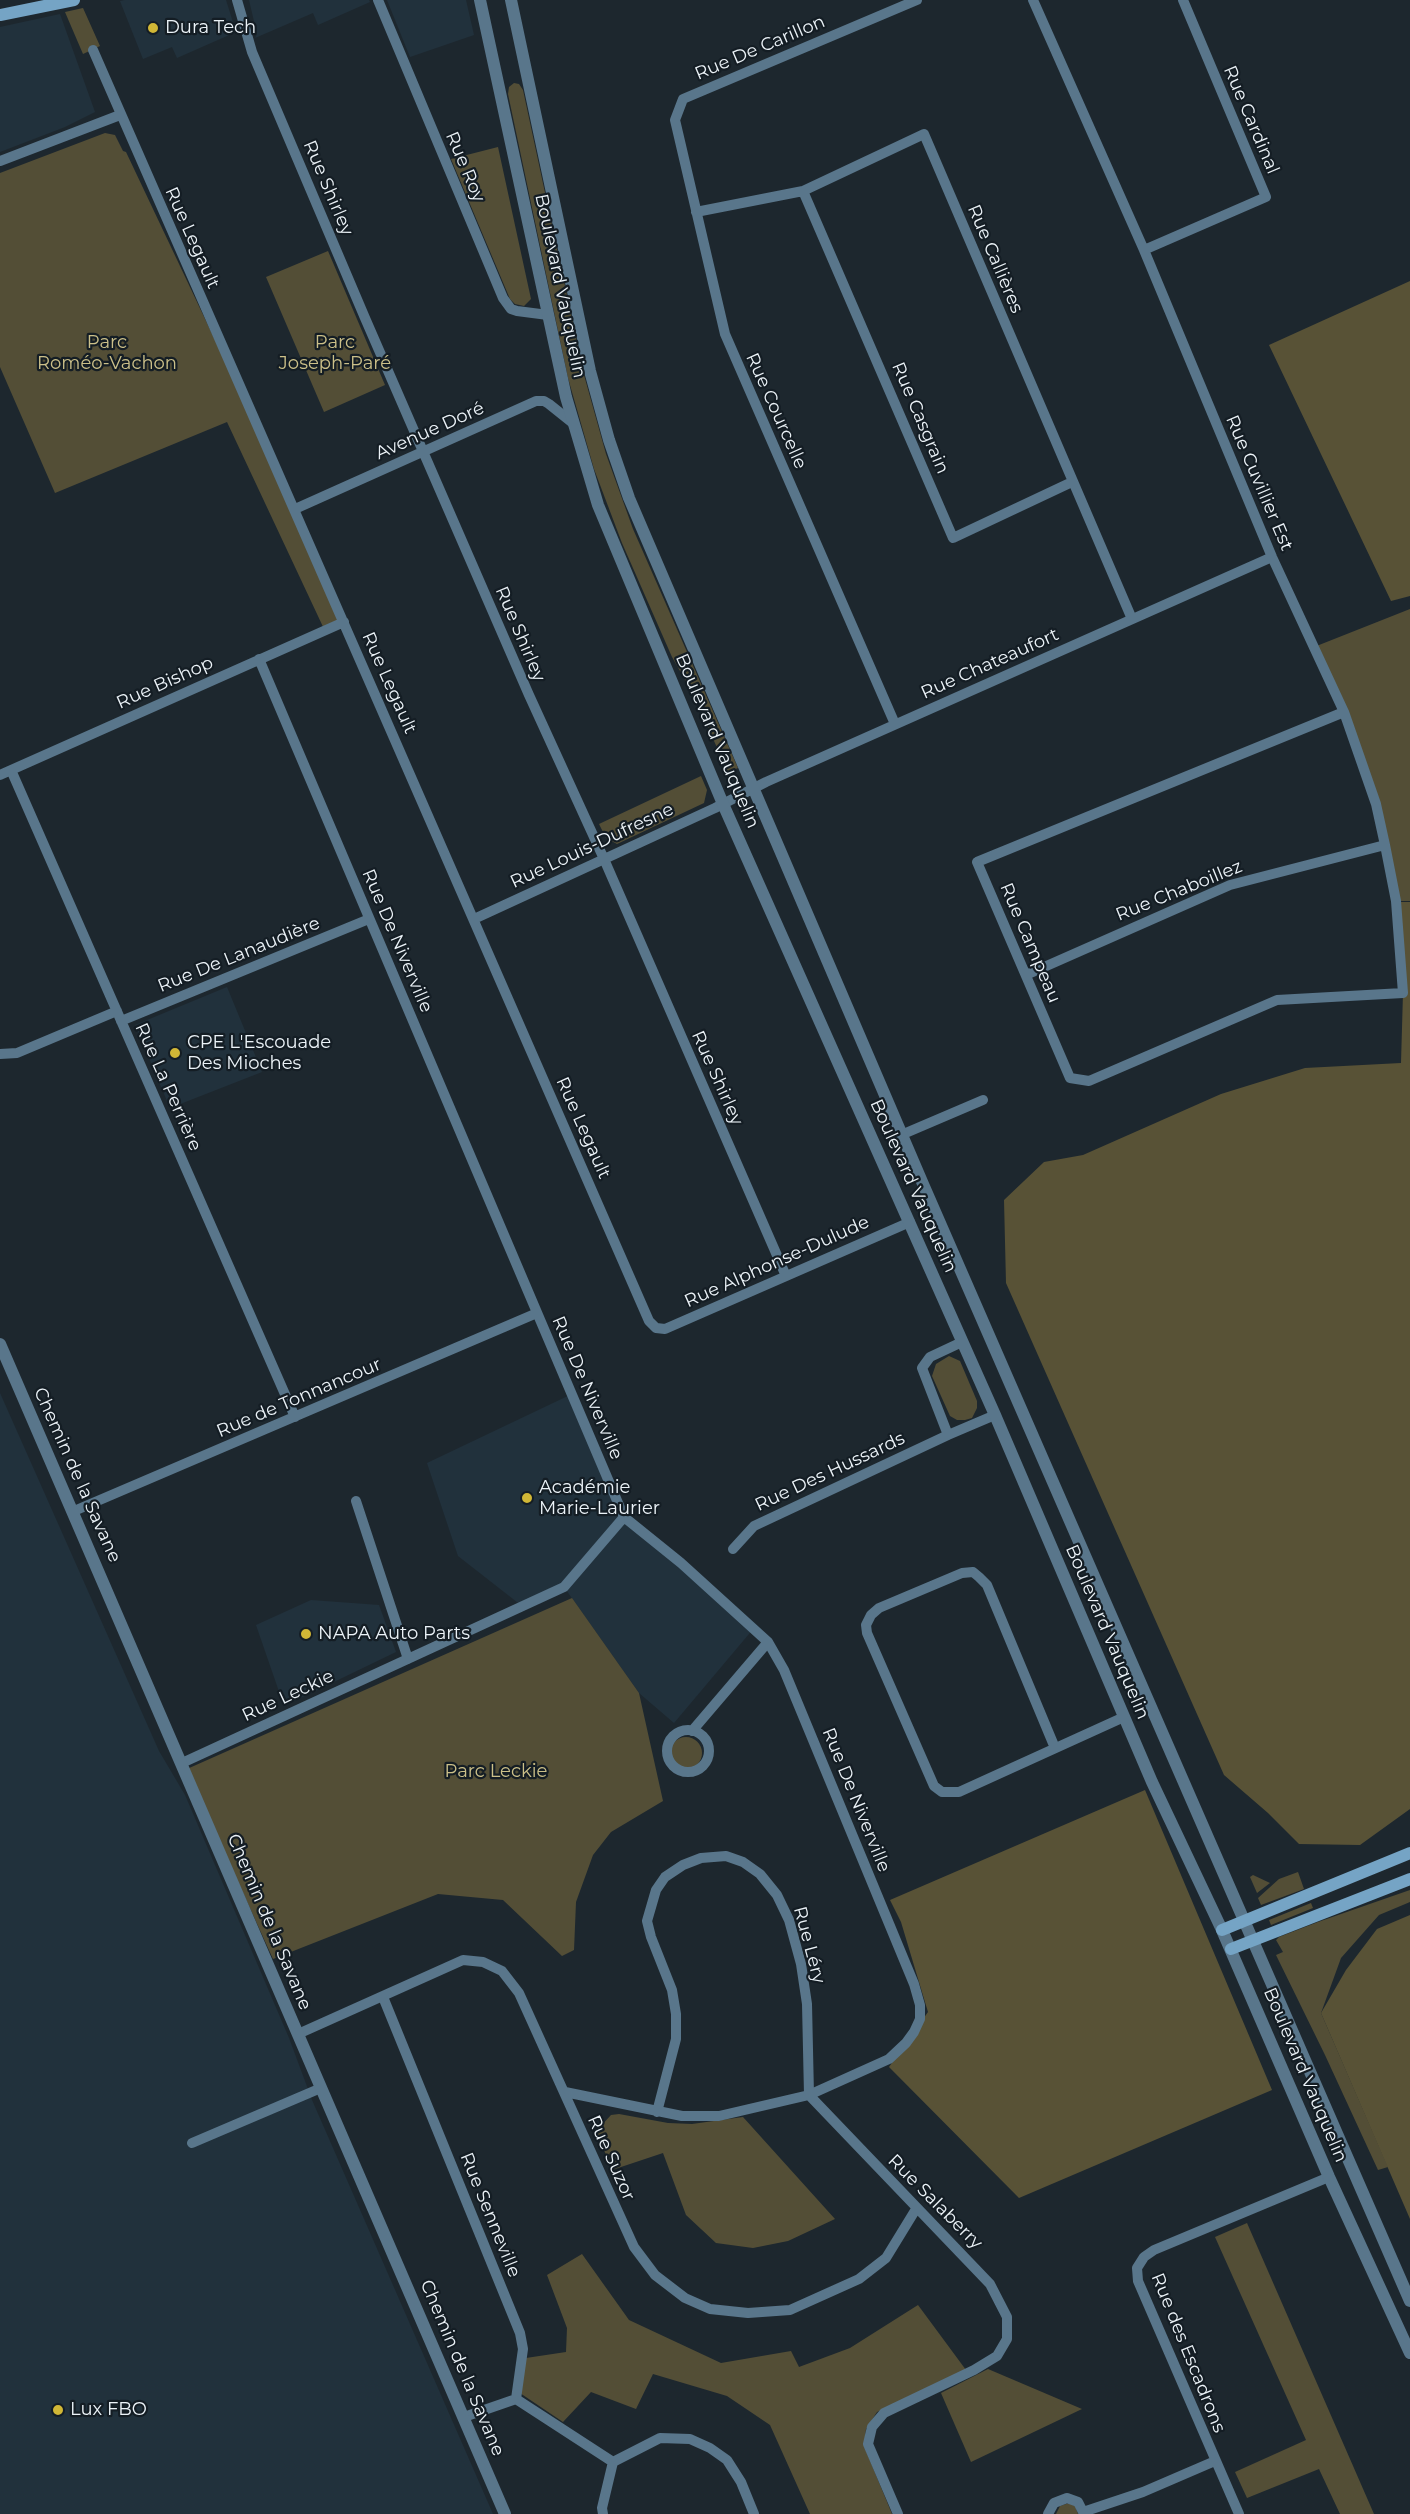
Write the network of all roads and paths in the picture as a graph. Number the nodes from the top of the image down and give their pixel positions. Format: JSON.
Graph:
{"nodes":[{"id":1,"x":74,"y":0,"type":"edge"},
{"id":2,"x":237,"y":0,"type":"edge"},
{"id":3,"x":378,"y":0,"type":"edge"},
{"id":4,"x":480,"y":0,"type":"edge"},
{"id":5,"x":511,"y":0,"type":"edge"},
{"id":6,"x":917,"y":0,"type":"edge"},
{"id":7,"x":1183,"y":0,"type":"edge"},
{"id":8,"x":1037,"y":1,"type":"edge"},
{"id":9,"x":0,"y":15,"type":"edge"},
{"id":10,"x":93,"y":50,"type":"dead end"},
{"id":11,"x":683,"y":99,"type":"joint"},
{"id":12,"x":120,"y":115,"type":"junction"},
{"id":13,"x":0,"y":161,"type":"edge"},
{"id":14,"x":803,"y":191,"type":"junction"},
{"id":15,"x":696,"y":212,"type":"junction"},
{"id":16,"x":1144,"y":250,"type":"junction"},
{"id":17,"x":548,"y":315,"type":"junction"},
{"id":18,"x":574,"y":424,"type":"junction"},
{"id":19,"x":424,"y":453,"type":"junction"},
{"id":20,"x":1072,"y":482,"type":"junction"},
{"id":21,"x":295,"y":509,"type":"junction"},
{"id":22,"x":1272,"y":556,"type":"junction"},
{"id":23,"x":1132,"y":619,"type":"junction"},
{"id":24,"x":344,"y":622,"type":"junction"},
{"id":25,"x":259,"y":659,"type":"junction"},
{"id":26,"x":1344,"y":712,"type":"junction"},
{"id":27,"x":895,"y":724,"type":"junction"},
{"id":28,"x":11,"y":770,"type":"junction"},
{"id":29,"x":0,"y":775,"type":"edge"},
{"id":30,"x":754,"y":788,"type":"junction"},
{"id":31,"x":723,"y":804,"type":"junction"},
{"id":32,"x":1385,"y":845,"type":"junction"},
{"id":33,"x":604,"y":859,"type":"junction"},
{"id":34,"x":369,"y":919,"type":"junction"},
{"id":35,"x":474,"y":919,"type":"junction"},
{"id":36,"x":1026,"y":975,"type":"junction"},
{"id":37,"x":1403,"y":993,"type":"joint"},
{"id":38,"x":119,"y":1016,"type":"junction"},
{"id":39,"x":0,"y":1054,"type":"edge"},
{"id":40,"x":983,"y":1100,"type":"dead end"},
{"id":41,"x":902,"y":1135,"type":"junction"},
{"id":42,"x":910,"y":1222,"type":"junction"},
{"id":43,"x":786,"y":1276,"type":"junction"},
{"id":44,"x":537,"y":1313,"type":"junction"},
{"id":45,"x":656,"y":1328,"type":"joint"},
{"id":46,"x":963,"y":1342,"type":"junction"},
{"id":47,"x":0,"y":1344,"type":"edge"},
{"id":48,"x":995,"y":1415,"type":"junction"},
{"id":49,"x":294,"y":1417,"type":"junction"},
{"id":50,"x":948,"y":1435,"type":"junction"},
{"id":51,"x":356,"y":1501,"type":"dead end"},
{"id":52,"x":74,"y":1511,"type":"junction"},
{"id":53,"x":624,"y":1517,"type":"junction"},
{"id":54,"x":733,"y":1549,"type":"dead end"},
{"id":55,"x":768,"y":1642,"type":"junction"},
{"id":56,"x":408,"y":1659,"type":"junction"},
{"id":57,"x":1124,"y":1717,"type":"junction"},
{"id":58,"x":692,"y":1731,"type":"dead end"},
{"id":59,"x":1055,"y":1748,"type":"junction"},
{"id":60,"x":182,"y":1763,"type":"junction"},
{"id":61,"x":1410,"y":1852,"type":"edge"},
{"id":62,"x":1410,"y":1879,"type":"edge"},
{"id":63,"x":1243,"y":1921,"type":"junction"},
{"id":64,"x":1222,"y":1929,"type":"junction"},
{"id":65,"x":1252,"y":1939,"type":"junction"},
{"id":66,"x":1231,"y":1949,"type":"junction"},
{"id":67,"x":383,"y":1997,"type":"junction"},
{"id":68,"x":297,"y":2034,"type":"junction"},
{"id":69,"x":321,"y":2088,"type":"junction"},
{"id":70,"x":565,"y":2092,"type":"junction"},
{"id":71,"x":809,"y":2095,"type":"junction"},
{"id":72,"x":657,"y":2112,"type":"junction"},
{"id":73,"x":192,"y":2143,"type":"dead end"},
{"id":74,"x":1329,"y":2177,"type":"junction"},
{"id":75,"x":916,"y":2209,"type":"junction"},
{"id":76,"x":1410,"y":2301,"type":"edge"},
{"id":77,"x":1410,"y":2353,"type":"edge"},
{"id":78,"x":516,"y":2399,"type":"junction"},
{"id":79,"x":464,"y":2417,"type":"junction"},
{"id":80,"x":1215,"y":2461,"type":"junction"},
{"id":81,"x":613,"y":2462,"type":"junction"},
{"id":82,"x":1083,"y":2513,"type":"edge"},
{"id":83,"x":506,"y":2514,"type":"edge"},
{"id":84,"x":603,"y":2514,"type":"edge"},
{"id":85,"x":754,"y":2514,"type":"edge"},
{"id":86,"x":898,"y":2514,"type":"edge"},
{"id":87,"x":1048,"y":2514,"type":"edge"},
{"id":88,"x":1239,"y":2514,"type":"edge"}],
"edges":[{"from":1,"to":9,"type":"main road"},
{"from":2,"to":19,"type":"street","name":"Rue Shirley"},
{"from":3,"to":17,"type":"street","name":"Rue Roy"},
{"from":4,"to":17,"type":"street","name":"Boulevard Vauquelin"},
{"from":5,"to":30,"type":"street","name":"Boulevard Vauquelin"},
{"from":6,"to":11,"type":"street","name":"Rue De Carillon"},
{"from":7,"to":16,"type":"street","name":"Rue Cardinal"},
{"from":8,"to":16,"type":"street","name":"Rue Cuvillier Est"},
{"from":10,"to":12,"type":"street","name":"Rue Legault"},
{"from":11,"to":15,"type":"street","name":"Rue Courcelle"},
{"from":12,"to":13,"type":"street"},
{"from":12,"to":21,"type":"street","name":"Rue Legault"},
{"from":14,"to":15,"type":"street","name":"Rue Callières"},
{"from":14,"to":20,"type":"street","name":"Rue Casgrain"},
{"from":14,"to":20,"type":"street","name":"Rue Callières"},
{"from":15,"to":27,"type":"street","name":"Rue Courcelle"},
{"from":16,"to":22,"type":"street","name":"Rue Cuvillier Est"},
{"from":17,"to":18,"type":"street","name":"Boulevard Vauquelin"},
{"from":18,"to":19,"type":"street","name":"Avenue Doré"},
{"from":18,"to":31,"type":"street","name":"Boulevard Vauquelin"},
{"from":19,"to":21,"type":"street","name":"Avenue Doré"},
{"from":19,"to":33,"type":"street","name":"Rue Shirley"},
{"from":20,"to":23,"type":"street","name":"Rue Callières"},
{"from":21,"to":24,"type":"street","name":"Rue Legault"},
{"from":22,"to":23,"type":"street","name":"Rue Chateaufort"},
{"from":22,"to":26,"type":"street","name":"Rue Cuvillier Est"},
{"from":23,"to":27,"type":"street","name":"Rue Chateaufort"},
{"from":24,"to":25,"type":"street","name":"Rue Bishop"},
{"from":24,"to":35,"type":"street","name":"Rue Legault"},
{"from":25,"to":28,"type":"street","name":"Rue Bishop"},
{"from":25,"to":34,"type":"street","name":"Rue De Niverville"},
{"from":26,"to":32,"type":"street","name":"Rue Cuvillier Est"},
{"from":26,"to":36,"type":"street","name":"Rue Campeau"},
{"from":27,"to":30,"type":"street","name":"Rue Chateaufort"},
{"from":28,"to":29,"type":"street","name":"Rue Bishop"},
{"from":28,"to":38,"type":"street","name":"Rue La Perrière"},
{"from":30,"to":31,"type":"street","name":"Rue Chateaufort"},
{"from":30,"to":41,"type":"street","name":"Boulevard Vauquelin"},
{"from":31,"to":33,"type":"street","name":"Rue Louis-Dufresne"},
{"from":31,"to":42,"type":"street","name":"Boulevard Vauquelin"},
{"from":32,"to":36,"type":"street","name":"Rue Chaboillez"},
{"from":32,"to":37,"type":"street","name":"Rue Cuvillier Est"},
{"from":33,"to":35,"type":"street","name":"Rue Louis-Dufresne"},
{"from":33,"to":43,"type":"street","name":"Rue Shirley"},
{"from":34,"to":38,"type":"street","name":"Rue De Lanaudière"},
{"from":34,"to":44,"type":"street","name":"Rue De Niverville"},
{"from":35,"to":45,"type":"street","name":"Rue Legault"},
{"from":36,"to":37,"type":"street","name":"Rue Campeau"},
{"from":38,"to":39,"type":"street","name":"Rue De Lanaudière"},
{"from":38,"to":49,"type":"street","name":"Rue La Perrière"},
{"from":40,"to":41,"type":"street","name":"Boulevard Vauquelin"},
{"from":41,"to":63,"type":"street","name":"Boulevard Vauquelin"},
{"from":42,"to":43,"type":"street","name":"Rue Alphonse-Dulude"},
{"from":42,"to":46,"type":"street","name":"Boulevard Vauquelin"},
{"from":43,"to":45,"type":"street","name":"Rue Alphonse-Dulude"},
{"from":44,"to":49,"type":"street","name":"Rue de Tonnancour"},
{"from":44,"to":53,"type":"street","name":"Rue De Niverville"},
{"from":46,"to":48,"type":"street","name":"Boulevard Vauquelin"},
{"from":46,"to":50,"type":"street"},
{"from":47,"to":52,"type":"street","name":"Chemin de la Savane"},
{"from":48,"to":50,"type":"street","name":"Rue Des Hussards"},
{"from":48,"to":57,"type":"street","name":"Boulevard Vauquelin"},
{"from":49,"to":52,"type":"street","name":"Rue de Tonnancour"},
{"from":50,"to":54,"type":"street","name":"Rue Des Hussards"},
{"from":51,"to":56,"type":"street"},
{"from":52,"to":60,"type":"street","name":"Chemin de la Savane"},
{"from":53,"to":55,"type":"street","name":"Rue De Niverville"},
{"from":53,"to":56,"type":"street","name":"Rue Leckie"},
{"from":55,"to":58,"type":"street"},
{"from":55,"to":71,"type":"street","name":"Rue De Niverville"},
{"from":56,"to":60,"type":"street","name":"Rue Leckie"},
{"from":57,"to":59,"type":"street"},
{"from":57,"to":64,"type":"street","name":"Boulevard Vauquelin"},
{"from":59,"to":59,"type":"street"},
{"from":60,"to":68,"type":"street","name":"Chemin de la Savane"},
{"from":61,"to":63,"type":"main road"},
{"from":62,"to":65,"type":"main road"},
{"from":63,"to":64,"type":"main road"},
{"from":63,"to":65,"type":"street","name":"Boulevard Vauquelin"},
{"from":64,"to":66,"type":"street","name":"Boulevard Vauquelin"},
{"from":65,"to":66,"type":"main road"},
{"from":65,"to":76,"type":"street","name":"Boulevard Vauquelin"},
{"from":66,"to":74,"type":"street","name":"Boulevard Vauquelin"},
{"from":67,"to":68,"type":"street","name":"Rue Suzor"},
{"from":67,"to":70,"type":"street","name":"Rue Suzor"},
{"from":67,"to":78,"type":"street","name":"Rue Senneville"},
{"from":68,"to":69,"type":"street","name":"Chemin de la Savane"},
{"from":69,"to":73,"type":"street"},
{"from":69,"to":79,"type":"street","name":"Chemin de la Savane"},
{"from":70,"to":72,"type":"street"},
{"from":70,"to":75,"type":"street","name":"Rue Suzor"},
{"from":71,"to":72,"type":"street"},
{"from":71,"to":72,"type":"street","name":"Rue Léry"},
{"from":71,"to":75,"type":"street","name":"Rue Salaberry"},
{"from":74,"to":77,"type":"street","name":"Boulevard Vauquelin"},
{"from":74,"to":80,"type":"street","name":"Rue des Escadrons"},
{"from":75,"to":86,"type":"street","name":"Rue Salaberry"},
{"from":78,"to":79,"type":"street"},
{"from":78,"to":81,"type":"street"},
{"from":79,"to":83,"type":"street","name":"Chemin de la Savane"},
{"from":80,"to":82,"type":"street"},
{"from":80,"to":88,"type":"street","name":"Rue des Escadrons"},
{"from":81,"to":84,"type":"street"},
{"from":81,"to":85,"type":"street"},
{"from":82,"to":87,"type":"street"}]}
